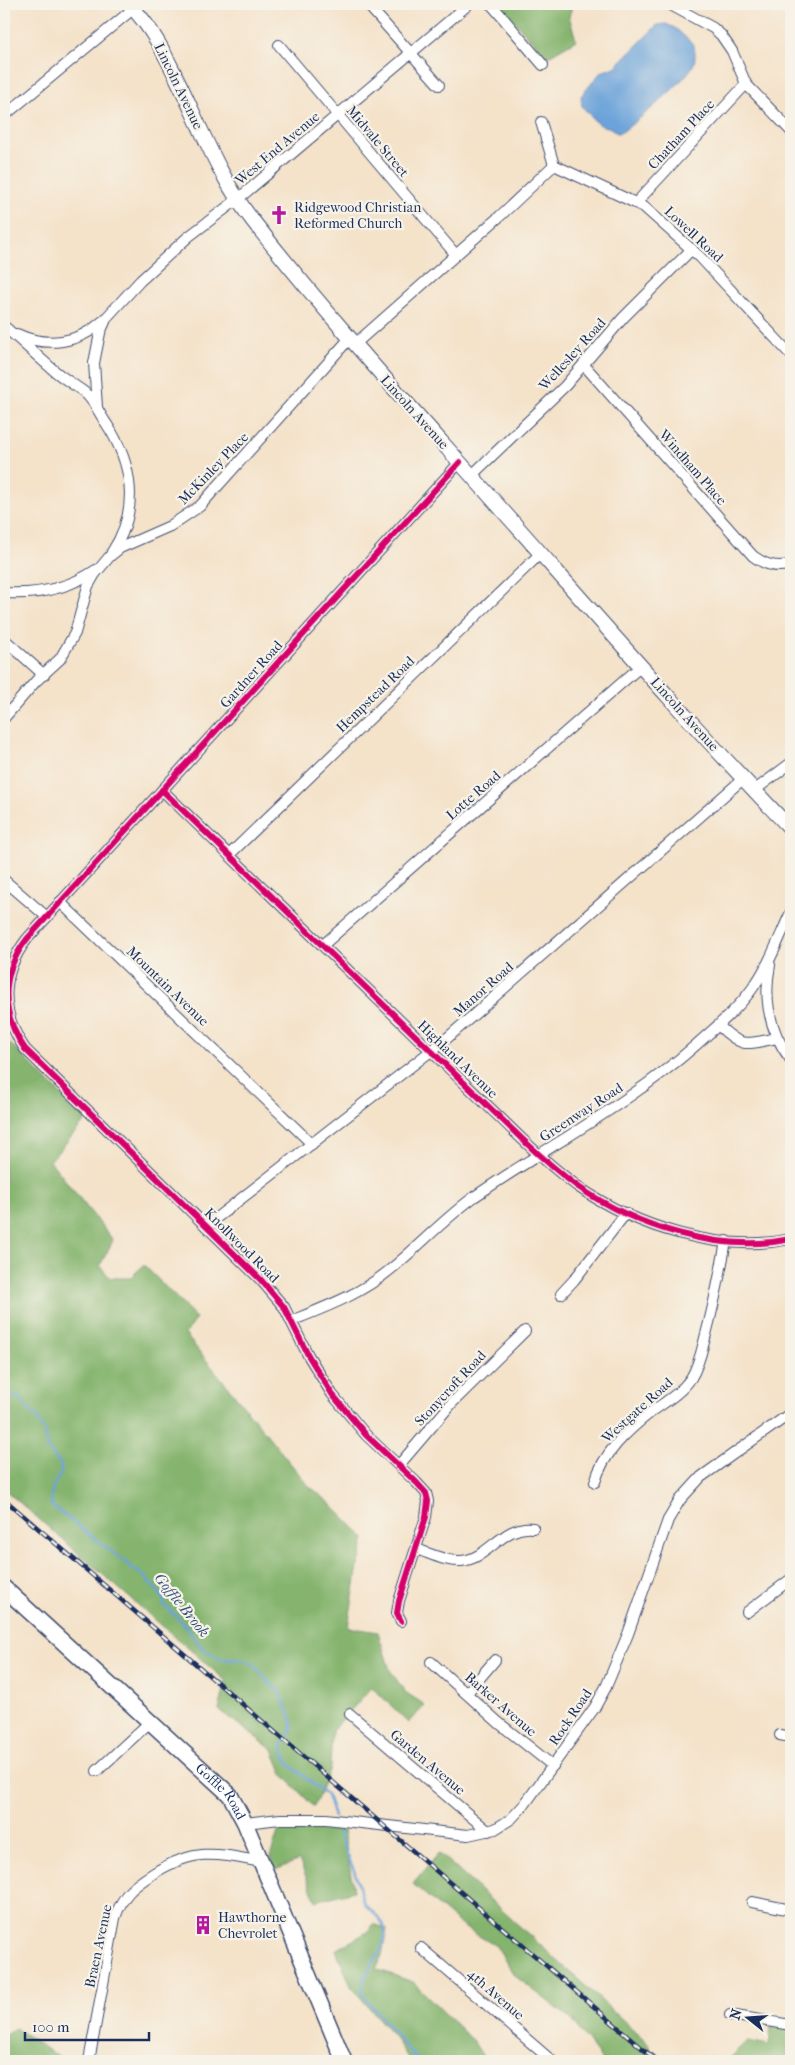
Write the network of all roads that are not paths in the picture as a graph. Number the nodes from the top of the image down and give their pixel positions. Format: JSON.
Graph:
{"nodes":[{"id":1,"x":367,"y":4,"type":"edge"},
{"id":2,"x":469,"y":4,"type":"edge"},
{"id":3,"x":491,"y":4,"type":"edge"},
{"id":4,"x":669,"y":4,"type":"edge"},
{"id":5,"x":134,"y":5,"type":"edge"},
{"id":6,"x":279,"y":45,"type":"dead end"},
{"id":7,"x":410,"y":54,"type":"junction"},
{"id":8,"x":543,"y":65,"type":"dead end"},
{"id":9,"x":746,"y":84,"type":"junction"},
{"id":10,"x":439,"y":85,"type":"dead end"},
{"id":11,"x":4,"y":116,"type":"edge"},
{"id":12,"x":338,"y":116,"type":"junction"},
{"id":13,"x":541,"y":122,"type":"dead end"},
{"id":14,"x":791,"y":131,"type":"edge"},
{"id":15,"x":554,"y":165,"type":"junction"},
{"id":16,"x":238,"y":199,"type":"junction"},
{"id":17,"x":636,"y":203,"type":"junction"},
{"id":18,"x":692,"y":249,"type":"junction"},
{"id":19,"x":456,"y":255,"type":"junction"},
{"id":20,"x":107,"y":317,"type":"junction"},
{"id":21,"x":4,"y":326,"type":"edge"},
{"id":22,"x":352,"y":341,"type":"junction"},
{"id":23,"x":791,"y":355,"type":"edge"},
{"id":24,"x":584,"y":365,"type":"junction"},
{"id":25,"x":97,"y":407,"type":"junction"},
{"id":26,"x":460,"y":462,"type":"junction"},
{"id":27,"x":472,"y":476,"type":"junction"},
{"id":28,"x":541,"y":553,"type":"junction"},
{"id":29,"x":102,"y":564,"type":"junction"},
{"id":30,"x":791,"y":564,"type":"edge"},
{"id":31,"x":4,"y":593,"type":"edge"},
{"id":32,"x":4,"y":639,"type":"edge"},
{"id":33,"x":641,"y":666,"type":"junction"},
{"id":34,"x":44,"y":674,"type":"junction"},
{"id":35,"x":4,"y":718,"type":"edge"},
{"id":36,"x":791,"y":764,"type":"edge"},
{"id":37,"x":744,"y":778,"type":"junction"},
{"id":38,"x":162,"y":790,"type":"junction"},
{"id":39,"x":755,"y":790,"type":"junction"},
{"id":40,"x":791,"y":829,"type":"edge"},
{"id":41,"x":229,"y":855,"type":"junction"},
{"id":42,"x":4,"y":880,"type":"edge"},
{"id":43,"x":60,"y":902,"type":"junction"},
{"id":44,"x":791,"y":912,"type":"edge"},
{"id":45,"x":47,"y":917,"type":"junction"},
{"id":46,"x":322,"y":945,"type":"junction"},
{"id":47,"x":773,"y":952,"type":"junction"},
{"id":48,"x":719,"y":1026,"type":"junction"},
{"id":49,"x":777,"y":1038,"type":"junction"},
{"id":50,"x":432,"y":1051,"type":"junction"},
{"id":51,"x":791,"y":1060,"type":"edge"},
{"id":52,"x":312,"y":1144,"type":"junction"},
{"id":53,"x":540,"y":1156,"type":"junction"},
{"id":54,"x":626,"y":1213,"type":"junction"},
{"id":55,"x":206,"y":1226,"type":"junction"},
{"id":56,"x":791,"y":1239,"type":"edge"},
{"id":57,"x":726,"y":1241,"type":"junction"},
{"id":58,"x":560,"y":1294,"type":"dead end"},
{"id":59,"x":291,"y":1321,"type":"junction"},
{"id":60,"x":524,"y":1331,"type":"dead end"},
{"id":61,"x":791,"y":1413,"type":"edge"},
{"id":62,"x":399,"y":1465,"type":"junction"},
{"id":63,"x":595,"y":1482,"type":"dead end"},
{"id":64,"x":533,"y":1528,"type":"dead end"},
{"id":65,"x":416,"y":1549,"type":"junction"},
{"id":66,"x":791,"y":1579,"type":"edge"},
{"id":67,"x":4,"y":1588,"type":"edge"},
{"id":68,"x":747,"y":1612,"type":"dead end"},
{"id":69,"x":401,"y":1621,"type":"dead end"},
{"id":70,"x":494,"y":1660,"type":"dead end"},
{"id":71,"x":431,"y":1662,"type":"dead end"},
{"id":72,"x":467,"y":1692,"type":"junction"},
{"id":73,"x":350,"y":1714,"type":"dead end"},
{"id":74,"x":150,"y":1721,"type":"junction"},
{"id":75,"x":780,"y":1735,"type":"dead end"},
{"id":76,"x":791,"y":1737,"type":"edge"},
{"id":77,"x":552,"y":1766,"type":"junction"},
{"id":78,"x":97,"y":1771,"type":"dead end"},
{"id":79,"x":245,"y":1823,"type":"junction"},
{"id":80,"x":488,"y":1831,"type":"junction"},
{"id":81,"x":261,"y":1862,"type":"junction"},
{"id":82,"x":752,"y":1902,"type":"dead end"},
{"id":83,"x":791,"y":1910,"type":"edge"},
{"id":84,"x":421,"y":1948,"type":"dead end"},
{"id":85,"x":730,"y":2015,"type":"dead end"},
{"id":86,"x":791,"y":2025,"type":"edge"},
{"id":87,"x":89,"y":2061,"type":"edge"},
{"id":88,"x":344,"y":2061,"type":"edge"},
{"id":89,"x":552,"y":2061,"type":"edge"}],
"edges":[{"from":1,"to":7,"type":"street"},
{"from":2,"to":7,"type":"street","name":"West End Avenue"},
{"from":3,"to":8,"type":"street"},
{"from":4,"to":9,"type":"street"},
{"from":5,"to":11,"type":"street"},
{"from":5,"to":16,"type":"main road","name":"Lincoln Avenue"},
{"from":6,"to":12,"type":"street","name":"Midvale Street"},
{"from":7,"to":10,"type":"street"},
{"from":7,"to":12,"type":"street","name":"West End Avenue"},
{"from":9,"to":14,"type":"street"},
{"from":9,"to":17,"type":"street","name":"Chatham Place"},
{"from":12,"to":16,"type":"street","name":"West End Avenue"},
{"from":12,"to":19,"type":"street","name":"Midvale Street"},
{"from":13,"to":15,"type":"street"},
{"from":15,"to":17,"type":"street","name":"Lowell Road"},
{"from":15,"to":19,"type":"street","name":"McKinley Place"},
{"from":16,"to":20,"type":"street","name":"West End Avenue"},
{"from":16,"to":22,"type":"main road","name":"Lincoln Avenue"},
{"from":17,"to":18,"type":"street","name":"Lowell Road"},
{"from":18,"to":23,"type":"street","name":"Lowell Road"},
{"from":18,"to":24,"type":"street","name":"Wellesley Road"},
{"from":19,"to":22,"type":"street","name":"McKinley Place"},
{"from":20,"to":21,"type":"street","name":"West End Avenue"},
{"from":20,"to":25,"type":"street","name":"West End Avenue"},
{"from":21,"to":25,"type":"street"},
{"from":22,"to":26,"type":"main road","name":"Lincoln Avenue"},
{"from":22,"to":29,"type":"street","name":"McKinley Place"},
{"from":24,"to":27,"type":"street","name":"Wellesley Road"},
{"from":24,"to":30,"type":"street","name":"Windham Place"},
{"from":25,"to":29,"type":"street"},
{"from":26,"to":27,"type":"main road","name":"Lincoln Avenue"},
{"from":26,"to":38,"type":"street","name":"Gardner Road"},
{"from":27,"to":28,"type":"main road","name":"Lincoln Avenue"},
{"from":28,"to":33,"type":"main road","name":"Lincoln Avenue"},
{"from":28,"to":41,"type":"street","name":"Hempstead Road"},
{"from":29,"to":31,"type":"street"},
{"from":29,"to":34,"type":"street","name":"McKinley Place"},
{"from":32,"to":34,"type":"street"},
{"from":33,"to":37,"type":"main road","name":"Lincoln Avenue"},
{"from":33,"to":46,"type":"street","name":"Lotte Road"},
{"from":34,"to":35,"type":"street","name":"McKinley Place"},
{"from":36,"to":39,"type":"street"},
{"from":37,"to":39,"type":"main road","name":"Lincoln Avenue"},
{"from":37,"to":50,"type":"street","name":"Manor Road"},
{"from":38,"to":41,"type":"street","name":"Highland Avenue"},
{"from":38,"to":43,"type":"street","name":"Gardner Road"},
{"from":39,"to":40,"type":"main road","name":"Lincoln Avenue"},
{"from":41,"to":46,"type":"street","name":"Highland Avenue"},
{"from":42,"to":45,"type":"street"},
{"from":43,"to":45,"type":"street"},
{"from":43,"to":52,"type":"street","name":"Mountain Avenue"},
{"from":44,"to":47,"type":"street","name":"Greenway Road"},
{"from":45,"to":55,"type":"street","name":"Knollwood Road"},
{"from":46,"to":50,"type":"street","name":"Highland Avenue"},
{"from":47,"to":48,"type":"street","name":"Greenway Road"},
{"from":47,"to":49,"type":"street"},
{"from":48,"to":49,"type":"street"},
{"from":48,"to":53,"type":"street","name":"Greenway Road"},
{"from":49,"to":51,"type":"street"},
{"from":50,"to":52,"type":"street","name":"Manor Road"},
{"from":50,"to":53,"type":"street","name":"Highland Avenue"},
{"from":52,"to":55,"type":"street","name":"Manor Road"},
{"from":53,"to":54,"type":"street","name":"Highland Avenue"},
{"from":53,"to":59,"type":"street","name":"Greenway Road"},
{"from":54,"to":57,"type":"street","name":"Highland Avenue"},
{"from":54,"to":58,"type":"street"},
{"from":55,"to":59,"type":"street","name":"Knollwood Road"},
{"from":56,"to":57,"type":"street","name":"Highland Avenue"},
{"from":57,"to":63,"type":"street","name":"Westgate Road"},
{"from":59,"to":62,"type":"street","name":"Knollwood Road"},
{"from":60,"to":62,"type":"street","name":"Stonycroft Road"},
{"from":61,"to":77,"type":"street","name":"Rock Road"},
{"from":62,"to":65,"type":"street","name":"Knollwood Road"},
{"from":64,"to":65,"type":"street"},
{"from":65,"to":69,"type":"street","name":"Knollwood Road"},
{"from":66,"to":68,"type":"street"},
{"from":67,"to":74,"type":"main road","name":"Goffle Road"},
{"from":70,"to":72,"type":"street"},
{"from":71,"to":72,"type":"street","name":"Barker Avenue"},
{"from":72,"to":77,"type":"street","name":"Barker Avenue"},
{"from":73,"to":80,"type":"street","name":"Garden Avenue"},
{"from":74,"to":78,"type":"street"},
{"from":74,"to":79,"type":"main road","name":"Goffle Road"},
{"from":75,"to":76,"type":"street"},
{"from":77,"to":80,"type":"street","name":"Rock Road"},
{"from":79,"to":80,"type":"street","name":"Rock Road"},
{"from":79,"to":81,"type":"main road","name":"Goffle Road"},
{"from":81,"to":87,"type":"street","name":"Braen Avenue"},
{"from":81,"to":88,"type":"main road","name":"Goffle Road"},
{"from":82,"to":83,"type":"street"},
{"from":84,"to":89,"type":"street","name":"4th Avenue"},
{"from":85,"to":86,"type":"street"}]}
